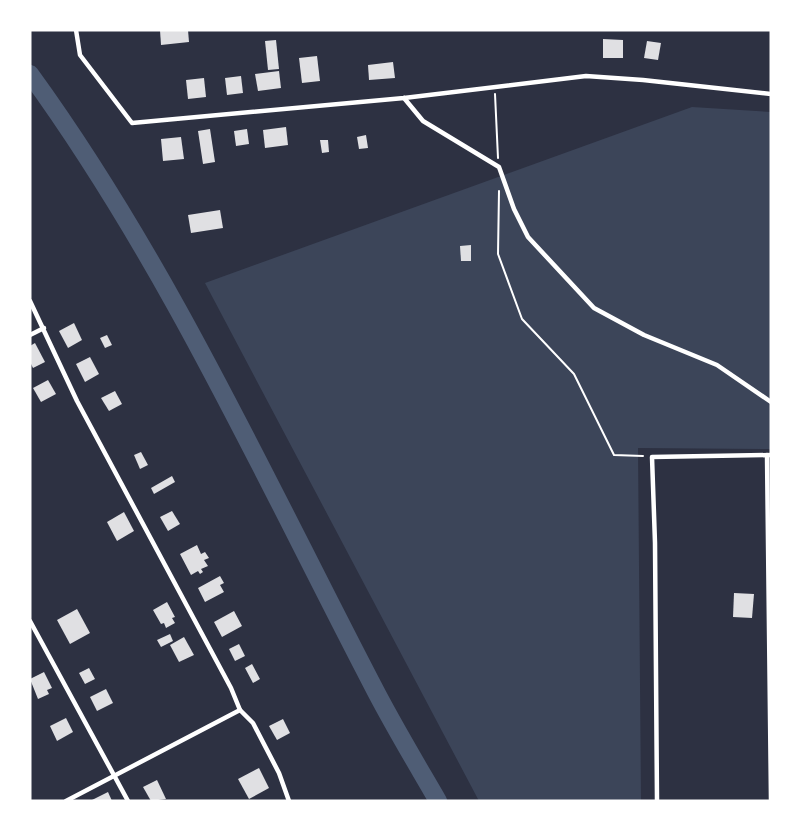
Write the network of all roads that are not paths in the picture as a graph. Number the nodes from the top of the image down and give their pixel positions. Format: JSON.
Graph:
{"nodes":[{"id":1,"x":76,"y":30,"type":"edge"},
{"id":2,"x":771,"y":94,"type":"edge"},
{"id":3,"x":404,"y":98,"type":"junction"},
{"id":4,"x":30,"y":300,"type":"edge"},
{"id":5,"x":44,"y":328,"type":"junction"},
{"id":6,"x":30,"y":335,"type":"edge"},
{"id":7,"x":771,"y":402,"type":"edge"},
{"id":8,"x":769,"y":455,"type":"edge"},
{"id":9,"x":30,"y":621,"type":"edge"},
{"id":10,"x":240,"y":710,"type":"junction"},
{"id":11,"x":115,"y":776,"type":"junction"},
{"id":12,"x":66,"y":801,"type":"edge"},
{"id":13,"x":128,"y":801,"type":"edge"},
{"id":14,"x":289,"y":801,"type":"edge"},
{"id":15,"x":657,"y":801,"type":"edge"},
{"id":16,"x":771,"y":801,"type":"edge"}],
"edges":[{"from":1,"to":3,"type":"street"},
{"from":2,"to":3,"type":"street"},
{"from":3,"to":7,"type":"street"},
{"from":4,"to":5,"type":"street"},
{"from":5,"to":6,"type":"street"},
{"from":5,"to":10,"type":"street"},
{"from":8,"to":15,"type":"street"},
{"from":8,"to":16,"type":"street"},
{"from":9,"to":11,"type":"street"},
{"from":10,"to":11,"type":"street"},
{"from":10,"to":14,"type":"street"},
{"from":11,"to":12,"type":"street"},
{"from":11,"to":13,"type":"street"}]}
